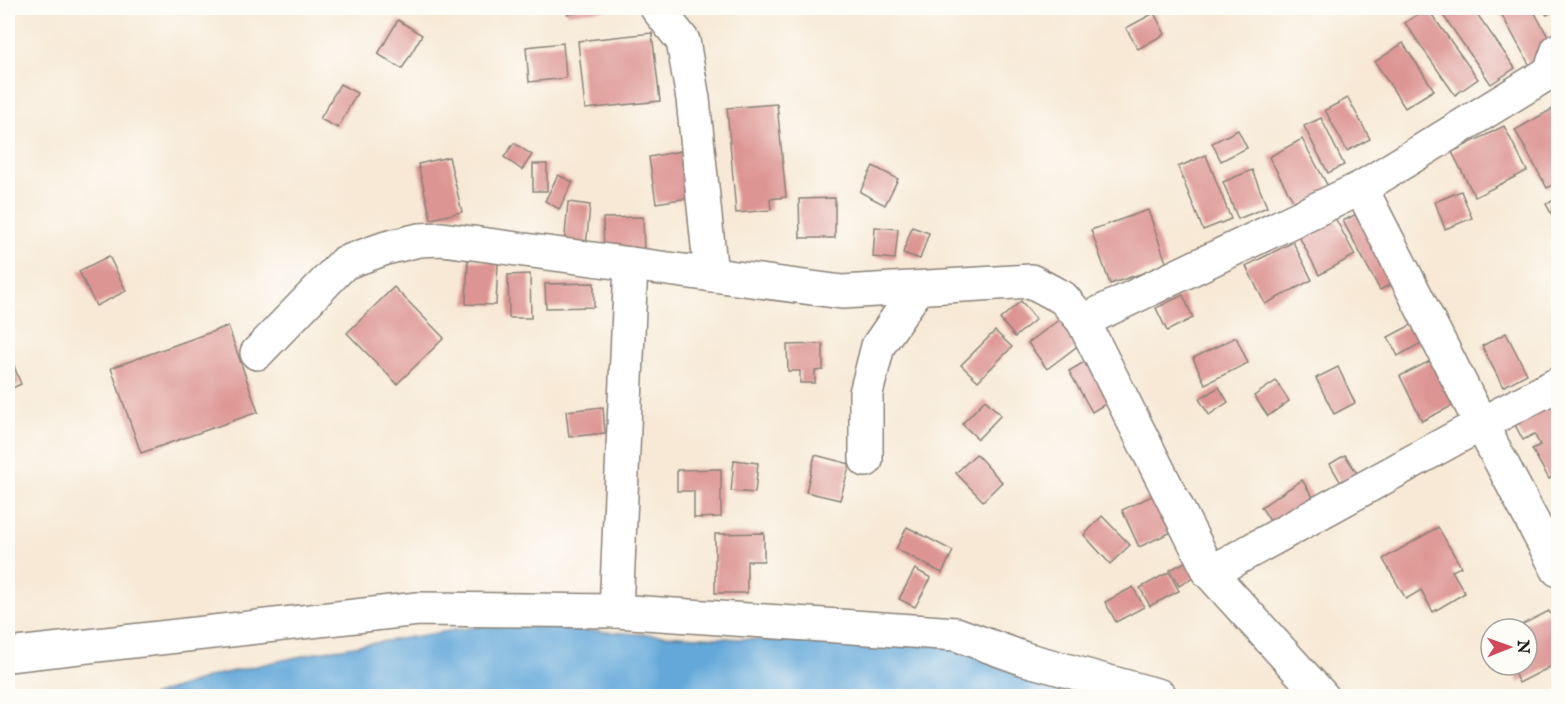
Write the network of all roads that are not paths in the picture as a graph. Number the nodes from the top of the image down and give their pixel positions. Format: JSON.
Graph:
{"nodes":[{"id":1,"x":657,"y":8,"type":"edge"},
{"id":2,"x":1556,"y":70,"type":"edge"},
{"id":3,"x":1361,"y":188,"type":"junction"},
{"id":4,"x":631,"y":264,"type":"junction"},
{"id":5,"x":711,"y":275,"type":"junction"},
{"id":6,"x":918,"y":288,"type":"junction"},
{"id":7,"x":1083,"y":321,"type":"junction"},
{"id":8,"x":257,"y":352,"type":"dead end"},
{"id":9,"x":1558,"y":384,"type":"edge"},
{"id":10,"x":1481,"y":424,"type":"junction"},
{"id":11,"x":866,"y":460,"type":"dead end"},
{"id":12,"x":1558,"y":570,"type":"edge"},
{"id":13,"x":1210,"y":573,"type":"junction"},
{"id":14,"x":616,"y":611,"type":"junction"},
{"id":15,"x":8,"y":655,"type":"edge"},
{"id":16,"x":1160,"y":696,"type":"edge"},
{"id":17,"x":1322,"y":696,"type":"edge"}],
"edges":[{"from":1,"to":5,"type":"street"},
{"from":2,"to":3,"type":"street"},
{"from":3,"to":7,"type":"street"},
{"from":3,"to":10,"type":"street"},
{"from":4,"to":5,"type":"street"},
{"from":4,"to":8,"type":"street"},
{"from":4,"to":14,"type":"street"},
{"from":5,"to":6,"type":"street"},
{"from":6,"to":7,"type":"street"},
{"from":6,"to":11,"type":"street"},
{"from":7,"to":13,"type":"street"},
{"from":9,"to":10,"type":"street"},
{"from":10,"to":12,"type":"street"},
{"from":10,"to":13,"type":"street"},
{"from":13,"to":17,"type":"street"},
{"from":14,"to":15,"type":"street"},
{"from":14,"to":16,"type":"street"}]}
